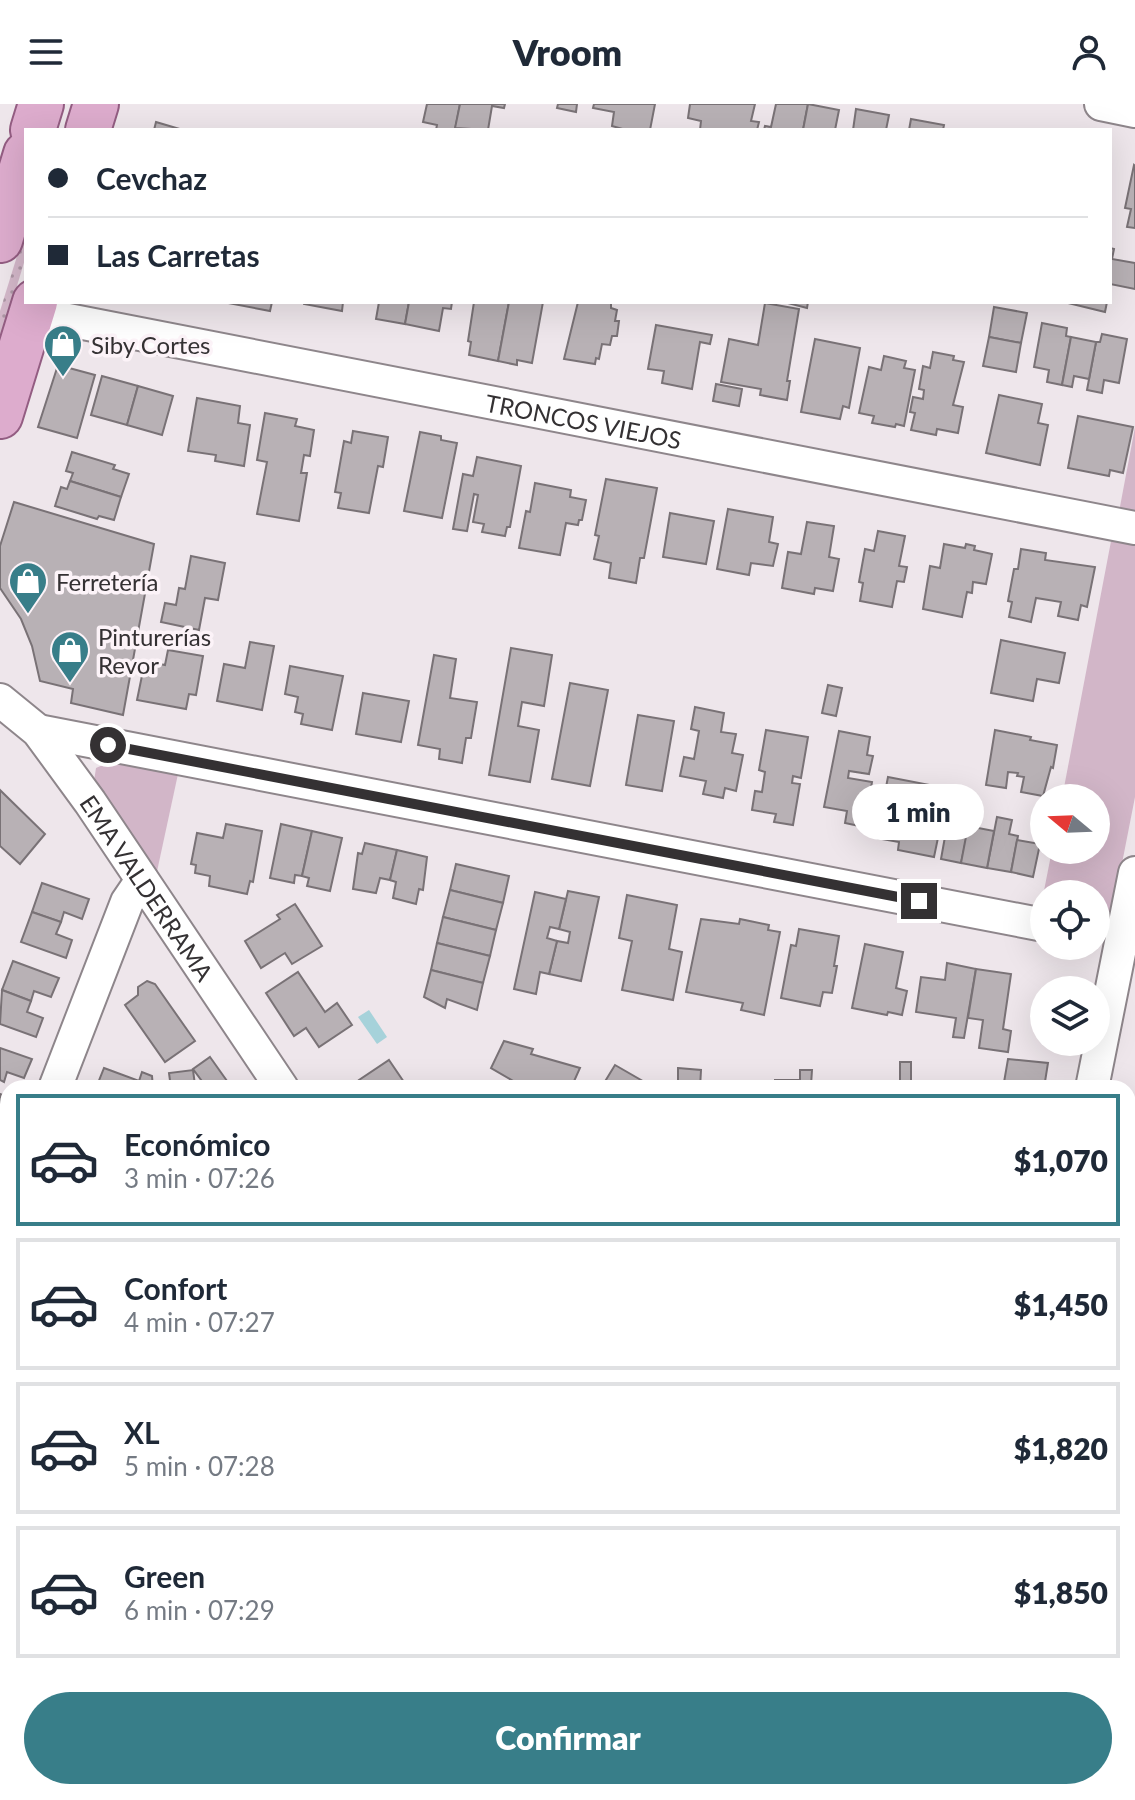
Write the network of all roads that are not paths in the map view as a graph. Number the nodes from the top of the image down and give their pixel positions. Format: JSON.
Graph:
{"nodes":[{"id":1,"x":41,"y":104,"type":"edge"},
{"id":2,"x":96,"y":104,"type":"edge"},
{"id":3,"x":1101,"y":104,"type":"edge"},
{"id":4,"x":1135,"y":111,"type":"edge"},
{"id":5,"x":34,"y":128,"type":"edge"},
{"id":6,"x":89,"y":128,"type":"edge"},
{"id":7,"x":24,"y":161,"type":"edge"},
{"id":8,"x":0,"y":240,"type":"edge"},
{"id":9,"x":34,"y":308,"type":"edge"},
{"id":10,"x":0,"y":416,"type":"edge"},
{"id":11,"x":1135,"y":528,"type":"edge"},
{"id":12,"x":0,"y":700,"type":"edge"},
{"id":13,"x":38,"y":731,"type":"junction"},
{"id":14,"x":1135,"y":873,"type":"edge"},
{"id":15,"x":142,"y":880,"type":"junction"},
{"id":16,"x":1030,"y":922,"type":"edge"},
{"id":17,"x":1117,"y":939,"type":"edge"},
{"id":18,"x":58,"y":1080,"type":"edge"},
{"id":19,"x":277,"y":1080,"type":"edge"},
{"id":20,"x":1093,"y":1080,"type":"edge"}],
"edges":[{"from":1,"to":5,"type":"main road"},
{"from":2,"to":6,"type":"main road"},
{"from":3,"to":4,"type":"street"},
{"from":7,"to":8,"type":"main road"},
{"from":9,"to":10,"type":"main road"},
{"from":9,"to":11,"type":"street","name":"TRONCOS VIEJOS"},
{"from":12,"to":13,"type":"street","name":"EMA VALDERRAMA"},
{"from":13,"to":15,"type":"street","name":"EMA VALDERRAMA"},
{"from":13,"to":16,"type":"street"},
{"from":14,"to":17,"type":"street"},
{"from":15,"to":18,"type":"street"},
{"from":15,"to":19,"type":"street","name":"EMA VALDERRAMA"},
{"from":17,"to":20,"type":"street"}]}
